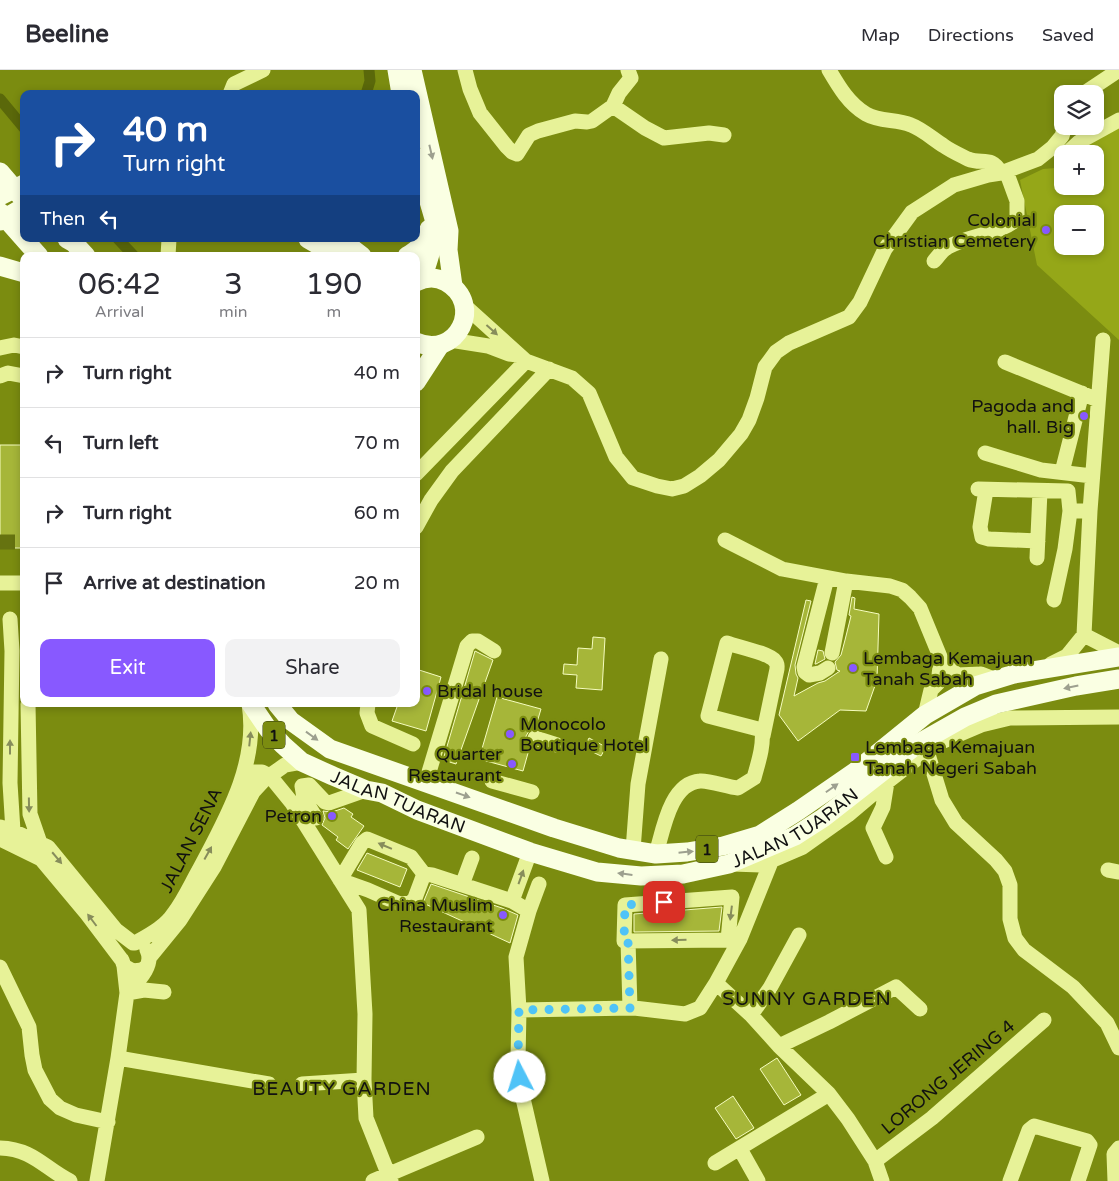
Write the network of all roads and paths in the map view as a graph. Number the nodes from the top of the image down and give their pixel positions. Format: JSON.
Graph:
{"nodes":[{"id":1,"x":263,"y":70,"type":"edge"},
{"id":2,"x":397,"y":70,"type":"edge"},
{"id":3,"x":412,"y":70,"type":"edge"},
{"id":4,"x":465,"y":70,"type":"edge"},
{"id":5,"x":628,"y":70,"type":"edge"},
{"id":6,"x":829,"y":70,"type":"edge"},
{"id":7,"x":1119,"y":70,"type":"edge"},
{"id":8,"x":1094,"y":85,"type":"edge"},
{"id":9,"x":232,"y":90,"type":"edge"},
{"id":10,"x":401,"y":90,"type":"edge"},
{"id":11,"x":417,"y":90,"type":"edge"},
{"id":12,"x":420,"y":105,"type":"edge"},
{"id":13,"x":613,"y":106,"type":"junction"},
{"id":14,"x":1119,"y":120,"type":"edge"},
{"id":15,"x":724,"y":135,"type":"dead end"},
{"id":16,"x":1062,"y":135,"type":"edge"},
{"id":17,"x":1075,"y":145,"type":"edge"},
{"id":18,"x":1038,"y":159,"type":"junction"},
{"id":19,"x":1054,"y":159,"type":"edge"},
{"id":20,"x":0,"y":172,"type":"edge"},
{"id":21,"x":420,"y":172,"type":"edge"},
{"id":22,"x":1004,"y":172,"type":"junction"},
{"id":23,"x":20,"y":186,"type":"edge"},
{"id":24,"x":20,"y":195,"type":"edge"},
{"id":25,"x":0,"y":196,"type":"edge"},
{"id":26,"x":0,"y":204,"type":"edge"},
{"id":27,"x":20,"y":208,"type":"edge"},
{"id":28,"x":430,"y":208,"type":"junction"},
{"id":29,"x":0,"y":212,"type":"edge"},
{"id":30,"x":0,"y":221,"type":"edge"},
{"id":31,"x":20,"y":230,"type":"edge"},
{"id":32,"x":20,"y":235,"type":"edge"},
{"id":33,"x":27,"y":242,"type":"edge"},
{"id":34,"x":28,"y":242,"type":"edge"},
{"id":35,"x":72,"y":242,"type":"edge"},
{"id":36,"x":313,"y":242,"type":"edge"},
{"id":37,"x":344,"y":242,"type":"edge"},
{"id":38,"x":35,"y":252,"type":"edge"},
{"id":39,"x":36,"y":252,"type":"edge"},
{"id":40,"x":82,"y":252,"type":"edge"},
{"id":41,"x":330,"y":252,"type":"edge"},
{"id":42,"x":357,"y":252,"type":"edge"},
{"id":43,"x":413,"y":252,"type":"edge"},
{"id":44,"x":934,"y":262,"type":"dead end"},
{"id":45,"x":0,"y":266,"type":"edge"},
{"id":46,"x":20,"y":272,"type":"edge"},
{"id":47,"x":420,"y":275,"type":"edge"},
{"id":48,"x":420,"y":280,"type":"edge"},
{"id":49,"x":453,"y":286,"type":"junction"},
{"id":50,"x":464,"y":305,"type":"junction"},
{"id":51,"x":1102,"y":340,"type":"dead end"},
{"id":52,"x":445,"y":342,"type":"junction"},
{"id":53,"x":420,"y":344,"type":"edge"},
{"id":54,"x":20,"y":346,"type":"edge"},
{"id":55,"x":0,"y":348,"type":"edge"},
{"id":56,"x":523,"y":359,"type":"junction"},
{"id":57,"x":1005,"y":362,"type":"dead end"},
{"id":58,"x":549,"y":370,"type":"junction"},
{"id":59,"x":20,"y":375,"type":"edge"},
{"id":60,"x":0,"y":376,"type":"edge"},
{"id":61,"x":420,"y":376,"type":"edge"},
{"id":62,"x":1082,"y":393,"type":"junction"},
{"id":63,"x":1098,"y":400,"type":"junction"},
{"id":64,"x":985,"y":453,"type":"dead end"},
{"id":65,"x":420,"y":470,"type":"edge"},
{"id":66,"x":1062,"y":472,"type":"junction"},
{"id":67,"x":1092,"y":476,"type":"junction"},
{"id":68,"x":1040,"y":491,"type":"junction"},
{"id":69,"x":1090,"y":511,"type":"junction"},
{"id":70,"x":1070,"y":512,"type":"junction"},
{"id":71,"x":420,"y":519,"type":"edge"},
{"id":72,"x":725,"y":540,"type":"dead end"},
{"id":73,"x":1038,"y":541,"type":"junction"},
{"id":74,"x":1037,"y":558,"type":"dead end"},
{"id":75,"x":827,"y":578,"type":"junction"},
{"id":76,"x":846,"y":581,"type":"junction"},
{"id":77,"x":0,"y":582,"type":"edge"},
{"id":78,"x":20,"y":583,"type":"edge"},
{"id":79,"x":1054,"y":600,"type":"dead end"},
{"id":80,"x":11,"y":619,"type":"edge"},
{"id":81,"x":1084,"y":634,"type":"junction"},
{"id":82,"x":18,"y":651,"type":"edge"},
{"id":83,"x":494,"y":651,"type":"dead end"},
{"id":84,"x":1119,"y":653,"type":"edge"},
{"id":85,"x":1119,"y":657,"type":"edge"},
{"id":86,"x":661,"y":659,"type":"dead end"},
{"id":87,"x":941,"y":659,"type":"junction"},
{"id":88,"x":1042,"y":670,"type":"junction"},
{"id":89,"x":994,"y":679,"type":"junction"},
{"id":90,"x":1119,"y":679,"type":"edge"},
{"id":91,"x":957,"y":695,"type":"junction"},
{"id":92,"x":996,"y":704,"type":"junction"},
{"id":93,"x":28,"y":707,"type":"edge"},
{"id":94,"x":250,"y":707,"type":"edge"},
{"id":95,"x":252,"y":707,"type":"edge"},
{"id":96,"x":278,"y":707,"type":"edge"},
{"id":97,"x":368,"y":707,"type":"edge"},
{"id":98,"x":925,"y":715,"type":"junction"},
{"id":99,"x":1119,"y":717,"type":"edge"},
{"id":100,"x":763,"y":736,"type":"junction"},
{"id":101,"x":535,"y":738,"type":"dead end"},
{"id":102,"x":413,"y":744,"type":"dead end"},
{"id":103,"x":557,"y":745,"type":"dead end"},
{"id":104,"x":927,"y":751,"type":"junction"},
{"id":105,"x":302,"y":762,"type":"junction"},
{"id":106,"x":270,"y":776,"type":"junction"},
{"id":107,"x":492,"y":781,"type":"dead end"},
{"id":108,"x":426,"y":782,"type":"junction"},
{"id":109,"x":887,"y":782,"type":"junction"},
{"id":110,"x":10,"y":783,"type":"junction"},
{"id":111,"x":366,"y":790,"type":"junction"},
{"id":112,"x":532,"y":792,"type":"dead end"},
{"id":113,"x":234,"y":800,"type":"junction"},
{"id":114,"x":0,"y":804,"type":"edge"},
{"id":115,"x":316,"y":818,"type":"dead end"},
{"id":116,"x":6,"y":829,"type":"edge"},
{"id":117,"x":0,"y":839,"type":"edge"},
{"id":118,"x":37,"y":849,"type":"junction"},
{"id":119,"x":633,"y":850,"type":"junction"},
{"id":120,"x":530,"y":852,"type":"junction"},
{"id":121,"x":656,"y":854,"type":"junction"},
{"id":122,"x":886,"y":857,"type":"dead end"},
{"id":123,"x":472,"y":858,"type":"dead end"},
{"id":124,"x":771,"y":862,"type":"junction"},
{"id":125,"x":729,"y":864,"type":"junction"},
{"id":126,"x":424,"y":874,"type":"junction"},
{"id":127,"x":340,"y":880,"type":"junction"},
{"id":128,"x":539,"y":884,"type":"dead end"},
{"id":129,"x":462,"y":885,"type":"junction"},
{"id":130,"x":512,"y":901,"type":"junction"},
{"id":131,"x":530,"y":912,"type":"junction"},
{"id":132,"x":116,"y":930,"type":"junction"},
{"id":133,"x":151,"y":934,"type":"junction"},
{"id":134,"x":799,"y":935,"type":"dead end"},
{"id":135,"x":734,"y":939,"type":"junction"},
{"id":136,"x":628,"y":941,"type":"junction"},
{"id":137,"x":134,"y":943,"type":"junction"},
{"id":138,"x":123,"y":963,"type":"junction"},
{"id":139,"x":146,"y":966,"type":"junction"},
{"id":140,"x":0,"y":967,"type":"edge"},
{"id":141,"x":716,"y":983,"type":"junction"},
{"id":142,"x":127,"y":993,"type":"junction"},
{"id":143,"x":630,"y":1008,"type":"junction"},
{"id":144,"x":920,"y":1009,"type":"dead end"},
{"id":145,"x":519,"y":1010,"type":"junction"},
{"id":146,"x":751,"y":1015,"type":"junction"},
{"id":147,"x":1044,"y":1020,"type":"dead end"},
{"id":148,"x":779,"y":1046,"type":"junction"},
{"id":149,"x":1119,"y":1048,"type":"edge"},
{"id":150,"x":118,"y":1058,"type":"junction"},
{"id":151,"x":364,"y":1080,"type":"junction"},
{"id":152,"x":269,"y":1084,"type":"dead end"},
{"id":153,"x":302,"y":1084,"type":"dead end"},
{"id":154,"x":830,"y":1094,"type":"junction"},
{"id":155,"x":108,"y":1122,"type":"junction"},
{"id":156,"x":476,"y":1137,"type":"dead end"},
{"id":157,"x":0,"y":1148,"type":"edge"},
{"id":158,"x":1119,"y":1148,"type":"edge"},
{"id":159,"x":740,"y":1149,"type":"junction"},
{"id":160,"x":875,"y":1161,"type":"junction"},
{"id":161,"x":715,"y":1163,"type":"dead end"},
{"id":162,"x":390,"y":1178,"type":"edge"},
{"id":163,"x":70,"y":1181,"type":"edge"},
{"id":164,"x":97,"y":1181,"type":"edge"},
{"id":165,"x":373,"y":1181,"type":"edge"},
{"id":166,"x":542,"y":1181,"type":"edge"},
{"id":167,"x":758,"y":1181,"type":"edge"},
{"id":168,"x":882,"y":1181,"type":"edge"},
{"id":169,"x":1010,"y":1181,"type":"edge"},
{"id":170,"x":1078,"y":1181,"type":"edge"},
{"id":171,"x":1115,"y":1181,"type":"edge"}],
"edges":[{"from":1,"to":9,"type":"street"},
{"from":2,"to":10,"type":"main road"},
{"from":3,"to":11,"type":"main road","one_way":true},
{"from":4,"to":13,"type":"street"},
{"from":5,"to":13,"type":"street"},
{"from":6,"to":22,"type":"street"},
{"from":7,"to":8,"type":"street"},
{"from":12,"to":49,"type":"main road","one_way":true},
{"from":13,"to":15,"type":"street"},
{"from":14,"to":17,"type":"street"},
{"from":16,"to":18,"type":"street"},
{"from":18,"to":19,"type":"street"},
{"from":18,"to":22,"type":"street"},
{"from":20,"to":24,"type":"main road"},
{"from":21,"to":28,"type":"main road"},
{"from":22,"to":44,"type":"street"},
{"from":22,"to":58,"type":"street"},
{"from":23,"to":25,"type":"main road","bridge":true},
{"from":26,"to":31,"type":"main road"},
{"from":27,"to":30,"type":"main road","bridge":true},
{"from":28,"to":43,"type":"main road"},
{"from":28,"to":47,"type":"main road"},
{"from":29,"to":32,"type":"main road"},
{"from":33,"to":38,"type":"main road"},
{"from":34,"to":39,"type":"main road"},
{"from":35,"to":40,"type":"main road"},
{"from":36,"to":41,"type":"main road"},
{"from":37,"to":42,"type":"main road"},
{"from":45,"to":46,"type":"main road"},
{"from":48,"to":49,"type":"main road"},
{"from":49,"to":50,"type":"main road"},
{"from":50,"to":52,"type":"main road"},
{"from":50,"to":56,"type":"street","one_way":true},
{"from":51,"to":63,"type":"street"},
{"from":52,"to":53,"type":"main road"},
{"from":52,"to":56,"type":"street"},
{"from":52,"to":61,"type":"main road"},
{"from":54,"to":55,"type":"street"},
{"from":56,"to":58,"type":"street"},
{"from":56,"to":65,"type":"street"},
{"from":57,"to":62,"type":"street"},
{"from":58,"to":71,"type":"street"},
{"from":59,"to":60,"type":"street"},
{"from":62,"to":63,"type":"street"},
{"from":62,"to":66,"type":"street"},
{"from":63,"to":67,"type":"street"},
{"from":64,"to":66,"type":"street"},
{"from":66,"to":67,"type":"street"},
{"from":67,"to":69,"type":"street"},
{"from":68,"to":70,"type":"street"},
{"from":68,"to":73,"type":"street"},
{"from":68,"to":73,"type":"street"},
{"from":69,"to":70,"type":"street"},
{"from":69,"to":81,"type":"street"},
{"from":70,"to":79,"type":"street"},
{"from":72,"to":75,"type":"street"},
{"from":73,"to":74,"type":"street"},
{"from":75,"to":76,"type":"street"},
{"from":75,"to":76,"type":"street"},
{"from":76,"to":87,"type":"street"},
{"from":77,"to":78,"type":"street"},
{"from":80,"to":82,"type":"street"},
{"from":81,"to":84,"type":"street"},
{"from":81,"to":88,"type":"street"},
{"from":110,"to":82,"type":"street","one_way":true},
{"from":83,"to":108,"type":"street"},
{"from":85,"to":88,"type":"main road","name":"JALAN TUARAN","number":"1"},
{"from":86,"to":119,"type":"street"},
{"from":87,"to":89,"type":"street"},
{"from":87,"to":98,"type":"street"},
{"from":88,"to":89,"type":"main road","name":"JALAN TUARAN","number":"1"},
{"from":89,"to":91,"type":"main road","name":"JALAN TUARAN","number":"1"},
{"from":90,"to":92,"type":"main road","name":"JALAN TUARAN","number":"1","one_way":true},
{"from":91,"to":92,"type":"main road"},
{"from":91,"to":98,"type":"main road","name":"JALAN TUARAN","number":"1"},
{"from":92,"to":125,"type":"main road","name":"JALAN TUARAN","number":"1"},
{"from":93,"to":118,"type":"street","one_way":true},
{"from":113,"to":94,"type":"street","name":"JALAN SENA","one_way":true},
{"from":95,"to":105,"type":"main road","name":"JALAN TUARAN","number":"1"},
{"from":96,"to":108,"type":"main road","name":"JALAN TUARAN","number":"1","one_way":true},
{"from":97,"to":102,"type":"street"},
{"from":121,"to":98,"type":"main road","name":"JALAN TUARAN","number":"1","one_way":true},
{"from":99,"to":104,"type":"street"},
{"from":100,"to":100,"type":"street"},
{"from":100,"to":121,"type":"street"},
{"from":101,"to":103,"type":"street"},
{"from":104,"to":109,"type":"street"},
{"from":104,"to":149,"type":"street"},
{"from":105,"to":106,"type":"street","name":"JALAN SENA"},
{"from":105,"to":111,"type":"main road","name":"JALAN TUARAN","number":"1"},
{"from":106,"to":113,"type":"street"},
{"from":106,"to":127,"type":"street"},
{"from":106,"to":139,"type":"street","name":"JALAN SENA"},
{"from":107,"to":112,"type":"street"},
{"from":108,"to":119,"type":"main road","name":"JALAN TUARAN","number":"1","one_way":true},
{"from":109,"to":122,"type":"street"},
{"from":109,"to":124,"type":"street"},
{"from":110,"to":114,"type":"street"},
{"from":110,"to":116,"type":"street"},
{"from":111,"to":115,"type":"street"},
{"from":111,"to":120,"type":"main road","name":"JALAN TUARAN","number":"1"},
{"from":133,"to":113,"type":"street","name":"JALAN SENA","one_way":true},
{"from":116,"to":118,"type":"street"},
{"from":117,"to":118,"type":"street"},
{"from":118,"to":132,"type":"street","one_way":true},
{"from":138,"to":118,"type":"street","one_way":true},
{"from":119,"to":121,"type":"main road","name":"JALAN TUARAN","number":"1"},
{"from":125,"to":120,"type":"main road","name":"JALAN TUARAN","number":"1","one_way":true},
{"from":130,"to":120,"type":"street","one_way":true},
{"from":123,"to":129,"type":"street"},
{"from":124,"to":125,"type":"street"},
{"from":124,"to":135,"type":"street"},
{"from":126,"to":127,"type":"street"},
{"from":126,"to":127,"type":"street","one_way":true},
{"from":126,"to":129,"type":"street"},
{"from":127,"to":151,"type":"street"},
{"from":128,"to":131,"type":"street"},
{"from":129,"to":130,"type":"street"},
{"from":130,"to":131,"type":"street"},
{"from":131,"to":145,"type":"street"},
{"from":132,"to":133,"type":"street"},
{"from":132,"to":137,"type":"street"},
{"from":133,"to":137,"type":"street","name":"JALAN SENA"},
{"from":134,"to":146,"type":"street"},
{"from":135,"to":136,"type":"street","one_way":true},
{"from":136,"to":135,"type":"street","one_way":true},
{"from":135,"to":141,"type":"street"},
{"from":136,"to":143,"type":"street"},
{"from":137,"to":138,"type":"street","name":"JALAN SENA"},
{"from":137,"to":139,"type":"street"},
{"from":138,"to":139,"type":"street"},
{"from":138,"to":142,"type":"street"},
{"from":139,"to":142,"type":"street","name":"JALAN SENA"},
{"from":139,"to":142,"type":"street"},
{"from":140,"to":155,"type":"street"},
{"from":141,"to":143,"type":"street"},
{"from":141,"to":146,"type":"street"},
{"from":142,"to":150,"type":"street"},
{"from":143,"to":145,"type":"street"},
{"from":144,"to":148,"type":"street"},
{"from":145,"to":166,"type":"street"},
{"from":146,"to":148,"type":"street"},
{"from":147,"to":160,"type":"street","name":"LORONG JERING 4"},
{"from":148,"to":154,"type":"street"},
{"from":150,"to":152,"type":"street"},
{"from":150,"to":155,"type":"street"},
{"from":151,"to":153,"type":"street"},
{"from":151,"to":162,"type":"street"},
{"from":154,"to":159,"type":"street"},
{"from":154,"to":160,"type":"street"},
{"from":155,"to":164,"type":"street"},
{"from":156,"to":162,"type":"street"},
{"from":157,"to":163,"type":"street"},
{"from":158,"to":171,"type":"street"},
{"from":159,"to":161,"type":"street"},
{"from":159,"to":167,"type":"street"},
{"from":160,"to":168,"type":"street"},
{"from":162,"to":165,"type":"street"},
{"from":169,"to":170,"type":"street"}]}
